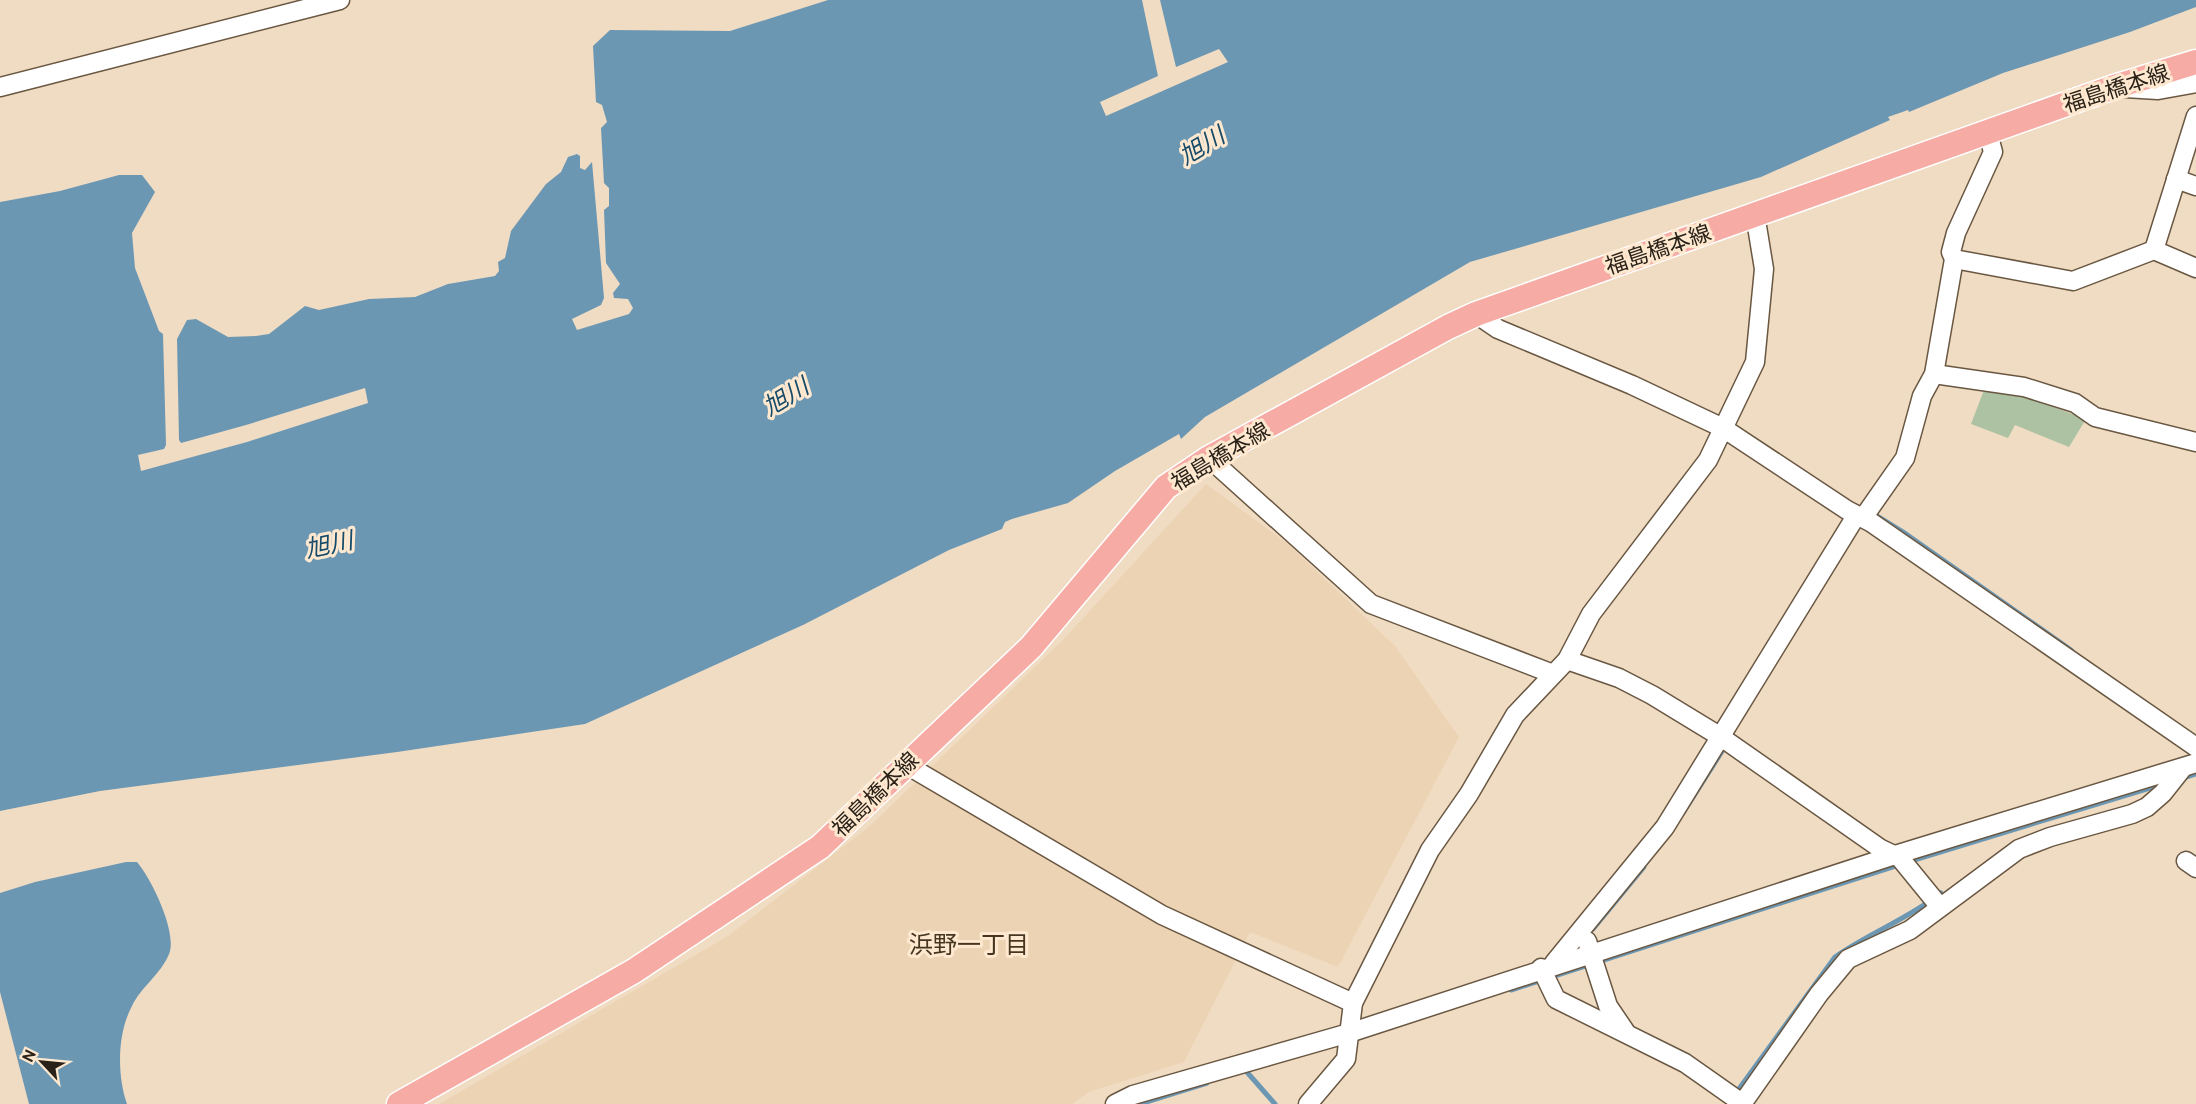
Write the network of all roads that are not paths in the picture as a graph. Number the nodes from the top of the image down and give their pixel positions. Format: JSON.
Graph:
{"nodes":[{"id":1,"x":340,"y":0,"type":"edge"},
{"id":2,"x":2196,"y":62,"type":"edge"},
{"id":3,"x":2196,"y":83,"type":"edge"},
{"id":4,"x":0,"y":87,"type":"edge"},
{"id":5,"x":2114,"y":87,"type":"junction"},
{"id":6,"x":2196,"y":116,"type":"edge"},
{"id":7,"x":1988,"y":133,"type":"junction"},
{"id":8,"x":2176,"y":179,"type":"junction"},
{"id":9,"x":2196,"y":186,"type":"edge"},
{"id":10,"x":1755,"y":214,"type":"junction"},
{"id":11,"x":2154,"y":250,"type":"junction"},
{"id":12,"x":1954,"y":259,"type":"junction"},
{"id":13,"x":2196,"y":268,"type":"edge"},
{"id":14,"x":1476,"y":315,"type":"junction"},
{"id":15,"x":1934,"y":374,"type":"junction"},
{"id":16,"x":1723,"y":428,"type":"junction"},
{"id":17,"x":2196,"y":442,"type":"edge"},
{"id":18,"x":1209,"y":458,"type":"junction"},
{"id":19,"x":1860,"y":517,"type":"junction"},
{"id":20,"x":1568,"y":660,"type":"junction"},
{"id":21,"x":1553,"y":674,"type":"junction"},
{"id":22,"x":1725,"y":740,"type":"junction"},
{"id":23,"x":2195,"y":743,"type":"edge"},
{"id":24,"x":905,"y":764,"type":"junction"},
{"id":25,"x":2184,"y":770,"type":"edge"},
{"id":26,"x":1901,"y":861,"type":"junction"},
{"id":27,"x":1936,"y":902,"type":"junction"},
{"id":28,"x":1584,"y":929,"type":"junction"},
{"id":29,"x":1593,"y":959,"type":"junction"},
{"id":30,"x":1546,"y":972,"type":"junction"},
{"id":31,"x":1353,"y":1003,"type":"junction"},
{"id":32,"x":1626,"y":1033,"type":"junction"},
{"id":33,"x":1348,"y":1041,"type":"junction"},
{"id":34,"x":1738,"y":1100,"type":"edge"},
{"id":35,"x":399,"y":1104,"type":"edge"},
{"id":36,"x":1114,"y":1104,"type":"edge"},
{"id":37,"x":1308,"y":1104,"type":"edge"}],
"edges":[{"from":1,"to":4,"type":"street"},
{"from":2,"to":5,"type":"main road","name":"福島橋本線"},
{"from":3,"to":5,"type":"street"},
{"from":5,"to":7,"type":"main road","name":"福島橋本線"},
{"from":6,"to":8,"type":"street"},
{"from":7,"to":10,"type":"main road","name":"福島橋本線"},
{"from":7,"to":12,"type":"street"},
{"from":8,"to":9,"type":"street"},
{"from":8,"to":11,"type":"street"},
{"from":10,"to":14,"type":"main road","name":"福島橋本線"},
{"from":10,"to":16,"type":"street"},
{"from":11,"to":12,"type":"street"},
{"from":11,"to":13,"type":"street"},
{"from":12,"to":15,"type":"street"},
{"from":14,"to":16,"type":"street"},
{"from":14,"to":18,"type":"main road","name":"福島橋本線"},
{"from":15,"to":17,"type":"street"},
{"from":15,"to":19,"type":"street"},
{"from":16,"to":19,"type":"street"},
{"from":16,"to":20,"type":"street"},
{"from":18,"to":21,"type":"street"},
{"from":18,"to":24,"type":"main road","name":"福島橋本線"},
{"from":19,"to":22,"type":"street"},
{"from":19,"to":23,"type":"street"},
{"from":20,"to":21,"type":"street"},
{"from":20,"to":22,"type":"street"},
{"from":21,"to":31,"type":"street"},
{"from":22,"to":26,"type":"street"},
{"from":22,"to":28,"type":"street"},
{"from":23,"to":25,"type":"street"},
{"from":24,"to":31,"type":"street"},
{"from":24,"to":35,"type":"main road","name":"福島橋本線"},
{"from":25,"to":26,"type":"street"},
{"from":25,"to":27,"type":"street"},
{"from":26,"to":27,"type":"street"},
{"from":26,"to":29,"type":"street"},
{"from":27,"to":34,"type":"street"},
{"from":28,"to":29,"type":"street"},
{"from":28,"to":30,"type":"street"},
{"from":29,"to":30,"type":"street"},
{"from":29,"to":32,"type":"street"},
{"from":30,"to":32,"type":"street"},
{"from":30,"to":33,"type":"street"},
{"from":31,"to":33,"type":"street"},
{"from":32,"to":34,"type":"street"},
{"from":33,"to":36,"type":"street"},
{"from":33,"to":37,"type":"street"}]}
